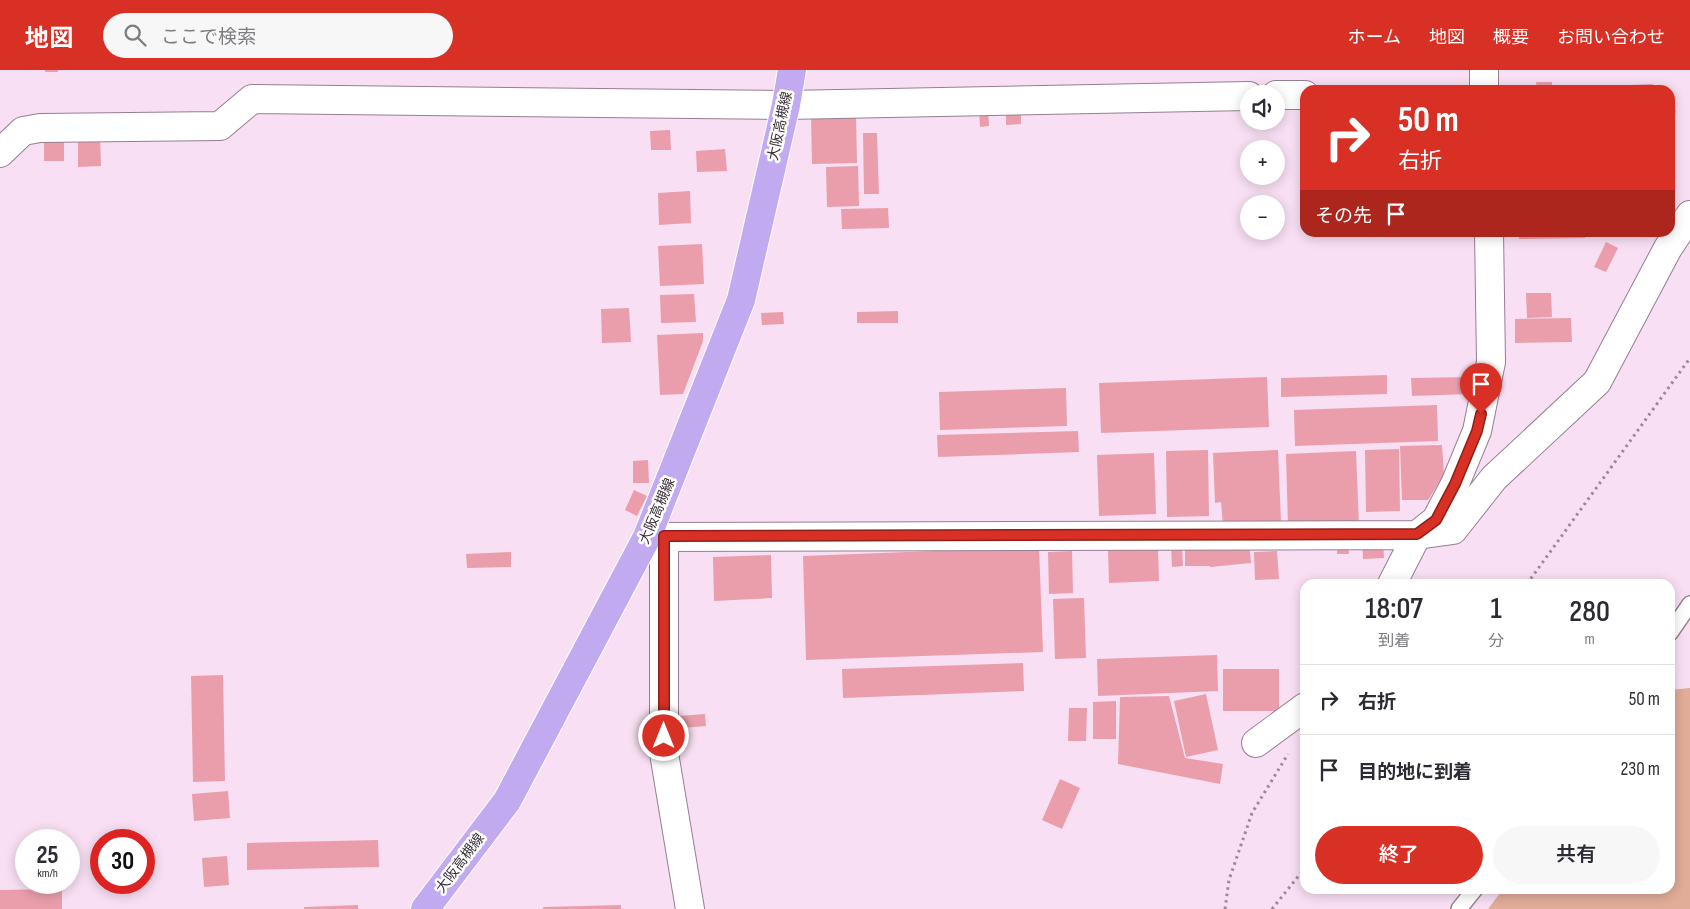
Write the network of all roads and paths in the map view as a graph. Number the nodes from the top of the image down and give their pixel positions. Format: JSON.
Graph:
{"nodes":[{"id":1,"x":792,"y":70,"type":"edge"},
{"id":2,"x":1484,"y":70,"type":"edge"},
{"id":3,"x":1484,"y":85,"type":"edge"},
{"id":4,"x":1285,"y":95,"type":"edge"},
{"id":5,"x":1300,"y":95,"type":"edge"},
{"id":6,"x":1240,"y":96,"type":"edge"},
{"id":7,"x":786,"y":105,"type":"junction"},
{"id":8,"x":0,"y":153,"type":"edge"},
{"id":9,"x":1690,"y":215,"type":"edge"},
{"id":10,"x":1489,"y":237,"type":"edge"},
{"id":11,"x":1690,"y":358,"type":"edge"},
{"id":12,"x":1417,"y":534,"type":"junction"},
{"id":13,"x":655,"y":537,"type":"junction"},
{"id":14,"x":1394,"y":579,"type":"edge"},
{"id":15,"x":1531,"y":579,"type":"edge"},
{"id":16,"x":1690,"y":604,"type":"edge"},
{"id":17,"x":1675,"y":626,"type":"edge"},
{"id":18,"x":1300,"y":711,"type":"edge"},
{"id":19,"x":1256,"y":743,"type":"dead end"},
{"id":20,"x":1290,"y":750,"type":"dead end"},
{"id":21,"x":1300,"y":874,"type":"edge"},
{"id":22,"x":1471,"y":894,"type":"edge"},
{"id":23,"x":425,"y":909,"type":"edge"},
{"id":24,"x":690,"y":909,"type":"edge"},
{"id":25,"x":1225,"y":909,"type":"edge"},
{"id":26,"x":1272,"y":909,"type":"edge"},
{"id":27,"x":1459,"y":909,"type":"edge"}],
"edges":[{"from":1,"to":7,"type":"main road","name":"大阪高槻線"},
{"from":2,"to":3,"type":"street"},
{"from":4,"to":5,"type":"street"},
{"from":6,"to":7,"type":"street"},
{"from":7,"to":8,"type":"street"},
{"from":7,"to":13,"type":"main road","name":"大阪高槻線"},
{"from":9,"to":12,"type":"street"},
{"from":10,"to":12,"type":"street"},
{"from":11,"to":15,"type":"path"},
{"from":12,"to":13,"type":"street"},
{"from":12,"to":14,"type":"street"},
{"from":13,"to":23,"type":"main road","name":"大阪高槻線"},
{"from":13,"to":24,"type":"street"},
{"from":16,"to":17,"type":"lane"},
{"from":18,"to":19,"type":"street"},
{"from":20,"to":25,"type":"path"},
{"from":21,"to":26,"type":"path"},
{"from":22,"to":27,"type":"lane"}]}
